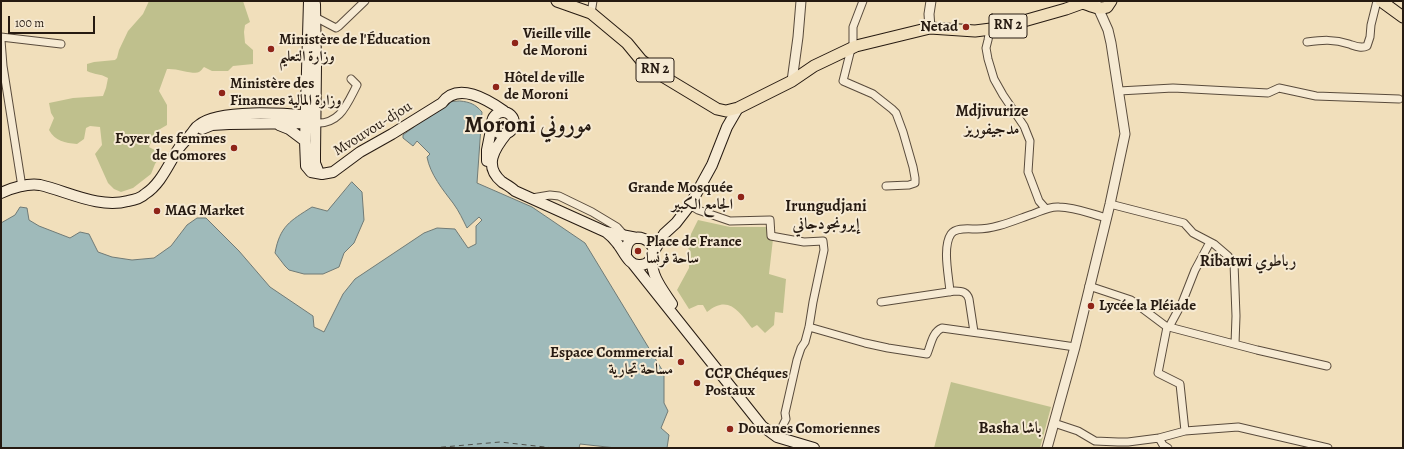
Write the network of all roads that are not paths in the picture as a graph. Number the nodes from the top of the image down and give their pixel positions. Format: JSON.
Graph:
{"nodes":[{"id":1,"x":309,"y":1,"type":"edge"},
{"id":2,"x":315,"y":1,"type":"edge"},
{"id":3,"x":365,"y":1,"type":"edge"},
{"id":4,"x":557,"y":1,"type":"edge"},
{"id":5,"x":593,"y":1,"type":"edge"},
{"id":6,"x":801,"y":1,"type":"edge"},
{"id":7,"x":863,"y":1,"type":"edge"},
{"id":8,"x":931,"y":1,"type":"edge"},
{"id":9,"x":1377,"y":1,"type":"edge"},
{"id":10,"x":1381,"y":1,"type":"edge"},
{"id":11,"x":1086,"y":2,"type":"edge"},
{"id":12,"x":1103,"y":4,"type":"edge"},
{"id":13,"x":1066,"y":5,"type":"edge"},
{"id":14,"x":591,"y":13,"type":"junction"},
{"id":15,"x":312,"y":16,"type":"junction"},
{"id":16,"x":1403,"y":17,"type":"edge"},
{"id":17,"x":930,"y":28,"type":"junction"},
{"id":18,"x":990,"y":29,"type":"junction"},
{"id":19,"x":1,"y":37,"type":"edge"},
{"id":20,"x":1,"y":40,"type":"edge"},
{"id":21,"x":1307,"y":42,"type":"dead end"},
{"id":22,"x":61,"y":44,"type":"dead end"},
{"id":23,"x":852,"y":48,"type":"junction"},
{"id":24,"x":351,"y":79,"type":"dead end"},
{"id":25,"x":792,"y":81,"type":"junction"},
{"id":26,"x":1119,"y":91,"type":"junction"},
{"id":27,"x":1399,"y":99,"type":"dead end"},
{"id":28,"x":442,"y":103,"type":"junction"},
{"id":29,"x":738,"y":108,"type":"junction"},
{"id":30,"x":722,"y":110,"type":"junction"},
{"id":31,"x":504,"y":112,"type":"junction"},
{"id":32,"x":310,"y":119,"type":"junction"},
{"id":33,"x":267,"y":123,"type":"junction"},
{"id":34,"x":492,"y":123,"type":"junction"},
{"id":35,"x":727,"y":127,"type":"junction"},
{"id":36,"x":507,"y":133,"type":"junction"},
{"id":37,"x":191,"y":134,"type":"junction"},
{"id":38,"x":305,"y":141,"type":"junction"},
{"id":39,"x":319,"y":173,"type":"junction"},
{"id":40,"x":886,"y":186,"type":"dead end"},
{"id":41,"x":22,"y":187,"type":"junction"},
{"id":42,"x":515,"y":191,"type":"junction"},
{"id":43,"x":1,"y":193,"type":"edge"},
{"id":44,"x":532,"y":198,"type":"junction"},
{"id":45,"x":1110,"y":204,"type":"junction"},
{"id":46,"x":690,"y":205,"type":"junction"},
{"id":47,"x":1046,"y":208,"type":"junction"},
{"id":48,"x":1106,"y":218,"type":"junction"},
{"id":49,"x":606,"y":232,"type":"junction"},
{"id":50,"x":664,"y":234,"type":"junction"},
{"id":51,"x":625,"y":236,"type":"junction"},
{"id":52,"x":641,"y":238,"type":"junction"},
{"id":53,"x":1210,"y":242,"type":"junction"},
{"id":54,"x":626,"y":254,"type":"junction"},
{"id":55,"x":653,"y":255,"type":"junction"},
{"id":56,"x":634,"y":264,"type":"junction"},
{"id":57,"x":1089,"y":286,"type":"junction"},
{"id":58,"x":950,"y":292,"type":"junction"},
{"id":59,"x":881,"y":302,"type":"dead end"},
{"id":60,"x":679,"y":321,"type":"junction"},
{"id":61,"x":809,"y":327,"type":"junction"},
{"id":62,"x":1168,"y":327,"type":"junction"},
{"id":63,"x":974,"y":332,"type":"junction"},
{"id":64,"x":1235,"y":344,"type":"junction"},
{"id":65,"x":1075,"y":347,"type":"junction"},
{"id":66,"x":1327,"y":366,"type":"dead end"},
{"id":67,"x":1054,"y":423,"type":"junction"},
{"id":68,"x":1185,"y":431,"type":"junction"},
{"id":69,"x":777,"y":437,"type":"junction"},
{"id":70,"x":1159,"y":438,"type":"junction"},
{"id":71,"x":814,"y":448,"type":"edge"},
{"id":72,"x":1047,"y":448,"type":"edge"},
{"id":73,"x":1168,"y":448,"type":"edge"},
{"id":74,"x":1328,"y":448,"type":"edge"}],
"edges":[{"from":1,"to":15,"type":"main road"},
{"from":2,"to":15,"type":"main road"},
{"from":3,"to":15,"type":"street"},
{"from":4,"to":14,"type":"main road","number":"RN 2"},
{"from":5,"to":14,"type":"street"},
{"from":6,"to":25,"type":"street"},
{"from":7,"to":23,"type":"street"},
{"from":8,"to":17,"type":"street"},
{"from":9,"to":21,"type":"street"},
{"from":10,"to":16,"type":"main road"},
{"from":11,"to":12,"type":"main road","number":"RN 2"},
{"from":11,"to":13,"type":"main road","number":"RN 2"},
{"from":12,"to":26,"type":"street"},
{"from":13,"to":18,"type":"main road","number":"RN 2"},
{"from":14,"to":30,"type":"main road","number":"RN 2"},
{"from":15,"to":32,"type":"main road"},
{"from":17,"to":18,"type":"main road","number":"RN 2"},
{"from":17,"to":23,"type":"main road","number":"RN 2"},
{"from":18,"to":47,"type":"street"},
{"from":19,"to":22,"type":"street"},
{"from":20,"to":41,"type":"street"},
{"from":23,"to":25,"type":"main road","number":"RN 2"},
{"from":23,"to":40,"type":"street"},
{"from":24,"to":32,"type":"street"},
{"from":25,"to":29,"type":"main road","number":"RN 2"},
{"from":26,"to":27,"type":"street"},
{"from":26,"to":45,"type":"street"},
{"from":28,"to":31,"type":"main road","name":"Mvouvou-djou"},
{"from":28,"to":34,"type":"main road","name":"Mvouvou-djou"},
{"from":28,"to":39,"type":"main road","name":"Mvouvou-djou"},
{"from":29,"to":30,"type":"main road","number":"RN 2"},
{"from":29,"to":35,"type":"main road"},
{"from":30,"to":35,"type":"main road"},
{"from":31,"to":34,"type":"main road"},
{"from":31,"to":36,"type":"main road"},
{"from":32,"to":33,"type":"main road"},
{"from":32,"to":37,"type":"main road"},
{"from":32,"to":38,"type":"main road"},
{"from":32,"to":39,"type":"main road","name":"Mvouvou-djou"},
{"from":33,"to":37,"type":"main road"},
{"from":33,"to":38,"type":"main road"},
{"from":34,"to":36,"type":"main road"},
{"from":34,"to":42,"type":"main road"},
{"from":35,"to":46,"type":"main road"},
{"from":36,"to":42,"type":"main road"},
{"from":37,"to":41,"type":"main road"},
{"from":38,"to":39,"type":"main road"},
{"from":41,"to":43,"type":"main road"},
{"from":42,"to":44,"type":"main road"},
{"from":44,"to":49,"type":"main road"},
{"from":44,"to":51,"type":"street"},
{"from":45,"to":48,"type":"street"},
{"from":45,"to":53,"type":"street"},
{"from":46,"to":50,"type":"main road"},
{"from":46,"to":61,"type":"street"},
{"from":47,"to":48,"type":"street"},
{"from":47,"to":58,"type":"street"},
{"from":48,"to":57,"type":"street"},
{"from":49,"to":51,"type":"main road"},
{"from":49,"to":54,"type":"main road"},
{"from":50,"to":52,"type":"main road"},
{"from":50,"to":55,"type":"main road"},
{"from":51,"to":52,"type":"main road"},
{"from":52,"to":54,"type":"main road"},
{"from":52,"to":55,"type":"main road"},
{"from":53,"to":62,"type":"street"},
{"from":53,"to":64,"type":"street"},
{"from":54,"to":56,"type":"main road"},
{"from":55,"to":56,"type":"main road"},
{"from":55,"to":60,"type":"main road"},
{"from":56,"to":60,"type":"main road"},
{"from":57,"to":62,"type":"street"},
{"from":57,"to":65,"type":"street"},
{"from":58,"to":59,"type":"street"},
{"from":58,"to":63,"type":"street"},
{"from":60,"to":69,"type":"main road"},
{"from":61,"to":63,"type":"street"},
{"from":61,"to":69,"type":"street"},
{"from":62,"to":64,"type":"street"},
{"from":62,"to":68,"type":"street"},
{"from":63,"to":65,"type":"street"},
{"from":64,"to":66,"type":"street"},
{"from":65,"to":67,"type":"street"},
{"from":67,"to":70,"type":"street"},
{"from":67,"to":72,"type":"street"},
{"from":68,"to":70,"type":"street"},
{"from":68,"to":74,"type":"street"},
{"from":69,"to":71,"type":"main road"},
{"from":70,"to":73,"type":"street"}]}
